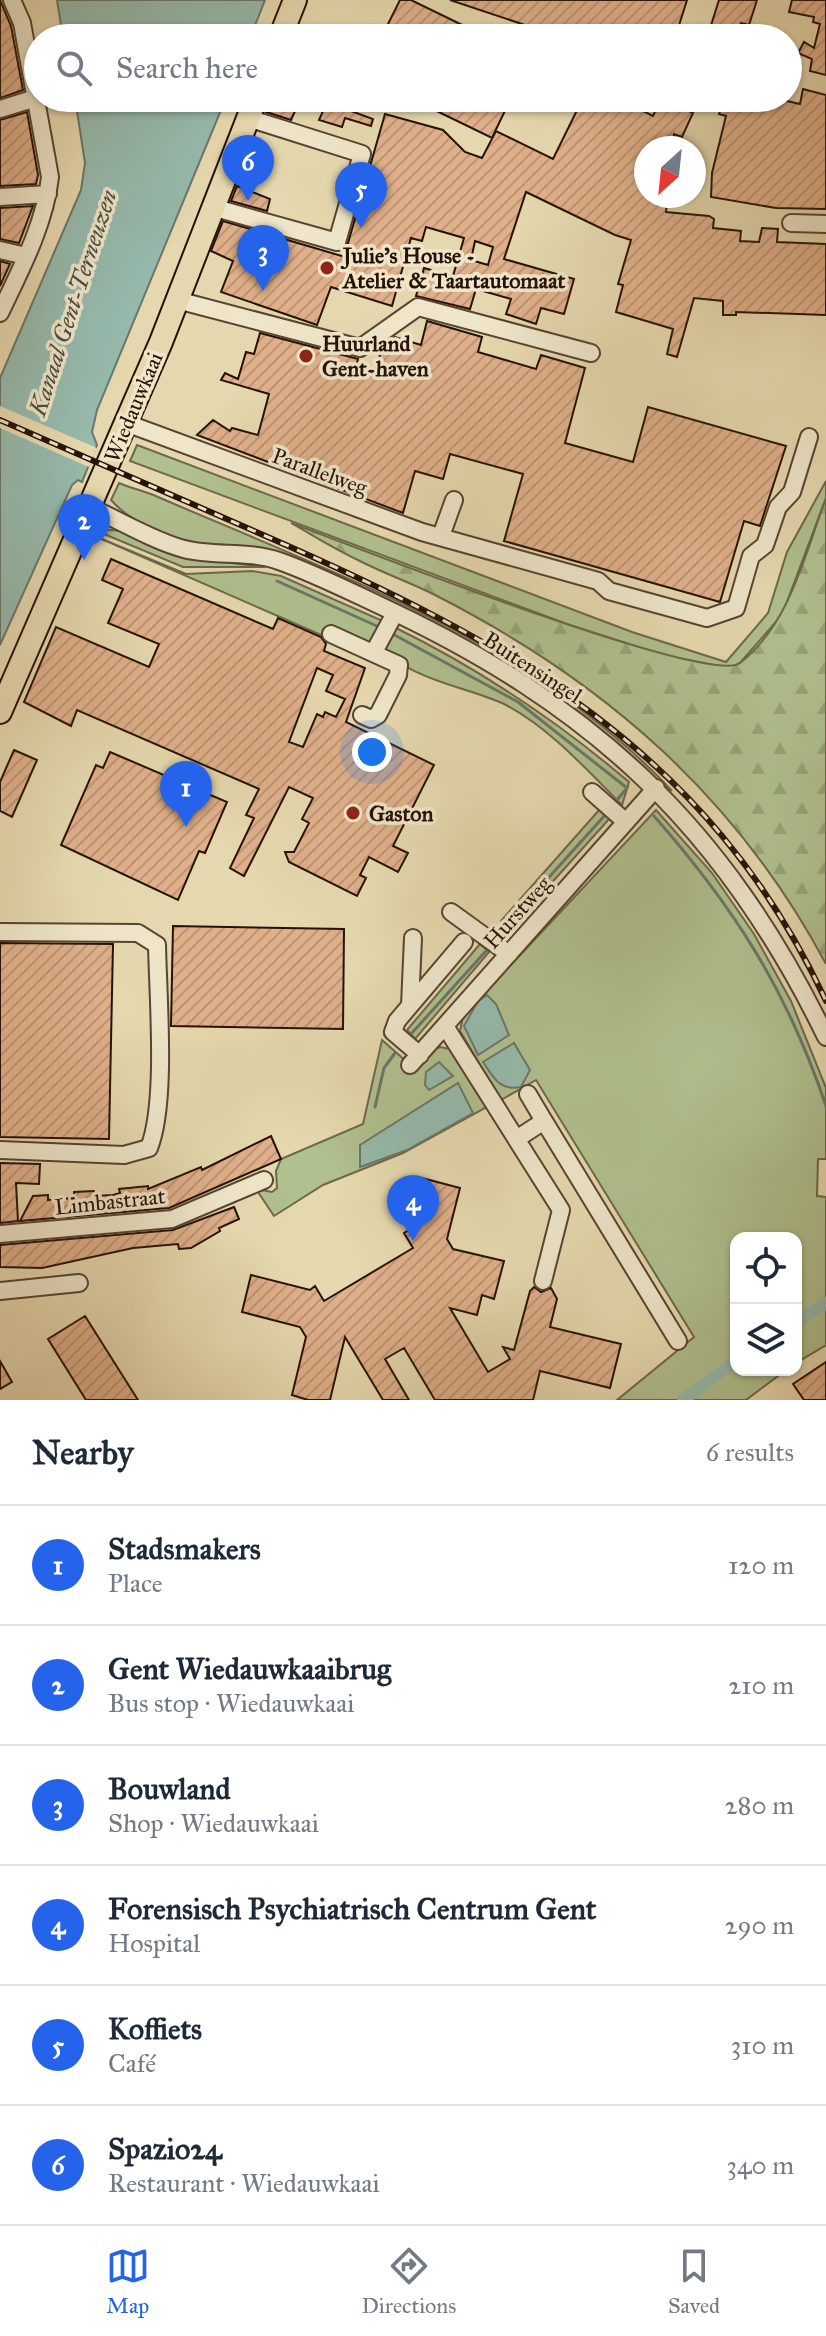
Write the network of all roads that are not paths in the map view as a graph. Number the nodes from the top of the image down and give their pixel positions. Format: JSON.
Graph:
{"nodes":[{"id":1,"x":12,"y":0,"type":"edge"},
{"id":2,"x":295,"y":0,"type":"edge"},
{"id":3,"x":286,"y":24,"type":"edge"},
{"id":4,"x":24,"y":34,"type":"edge"},
{"id":5,"x":24,"y":102,"type":"edge"},
{"id":6,"x":0,"y":109,"type":"edge"},
{"id":7,"x":38,"y":112,"type":"edge"},
{"id":8,"x":250,"y":112,"type":"edge"},
{"id":9,"x":262,"y":112,"type":"edge"},
{"id":10,"x":48,"y":194,"type":"junction"},
{"id":11,"x":0,"y":197,"type":"edge"},
{"id":12,"x":212,"y":207,"type":"junction"},
{"id":13,"x":791,"y":223,"type":"dead end"},
{"id":14,"x":826,"y":224,"type":"edge"},
{"id":15,"x":0,"y":250,"type":"edge"},
{"id":16,"x":26,"y":256,"type":"junction"},
{"id":17,"x":177,"y":300,"type":"junction"},
{"id":18,"x":0,"y":313,"type":"edge"},
{"id":19,"x":591,"y":353,"type":"dead end"},
{"id":20,"x":126,"y":423,"type":"junction"},
{"id":21,"x":809,"y":437,"type":"dead end"},
{"id":22,"x":454,"y":500,"type":"dead end"},
{"id":23,"x":89,"y":507,"type":"junction"},
{"id":24,"x":441,"y":536,"type":"junction"},
{"id":25,"x":388,"y":625,"type":"junction"},
{"id":26,"x":331,"y":634,"type":"dead end"},
{"id":27,"x":374,"y":652,"type":"junction"},
{"id":28,"x":0,"y":712,"type":"edge"},
{"id":29,"x":362,"y":715,"type":"dead end"},
{"id":30,"x":592,"y":792,"type":"dead end"},
{"id":31,"x":648,"y":798,"type":"junction"},
{"id":32,"x":626,"y":822,"type":"junction"},
{"id":33,"x":451,"y":912,"type":"dead end"},
{"id":34,"x":0,"y":932,"type":"edge"},
{"id":35,"x":413,"y":938,"type":"dead end"},
{"id":36,"x":464,"y":942,"type":"dead end"},
{"id":37,"x":509,"y":954,"type":"junction"},
{"id":38,"x":410,"y":1005,"type":"junction"},
{"id":39,"x":445,"y":1026,"type":"junction"},
{"id":40,"x":826,"y":1037,"type":"edge"},
{"id":41,"x":528,"y":1094,"type":"dead end"},
{"id":42,"x":544,"y":1121,"type":"junction"},
{"id":43,"x":518,"y":1138,"type":"junction"},
{"id":44,"x":0,"y":1150,"type":"edge"},
{"id":45,"x":264,"y":1180,"type":"dead end"},
{"id":46,"x":0,"y":1234,"type":"edge"},
{"id":47,"x":543,"y":1281,"type":"dead end"},
{"id":48,"x":79,"y":1283,"type":"dead end"},
{"id":49,"x":0,"y":1291,"type":"edge"},
{"id":50,"x":678,"y":1341,"type":"dead end"}],
"edges":[{"from":1,"to":4,"type":"street"},
{"from":2,"to":3,"type":"main road"},
{"from":5,"to":6,"type":"street"},
{"from":7,"to":10,"type":"street"},
{"from":8,"to":12,"type":"main road","name":"Wiedauwkaai"},
{"from":9,"to":12,"type":"street"},
{"from":10,"to":11,"type":"street"},
{"from":10,"to":16,"type":"street"},
{"from":12,"to":17,"type":"main road","name":"Wiedauwkaai"},
{"from":13,"to":14,"type":"street"},
{"from":15,"to":16,"type":"street"},
{"from":16,"to":18,"type":"street"},
{"from":17,"to":19,"type":"street"},
{"from":17,"to":20,"type":"main road","name":"Wiedauwkaai"},
{"from":20,"to":23,"type":"main road","name":"Wiedauwkaai"},
{"from":20,"to":24,"type":"street","name":"Parallelweg"},
{"from":21,"to":24,"type":"street","name":"Parallelweg"},
{"from":22,"to":24,"type":"street"},
{"from":23,"to":25,"type":"street","name":"Buitensingel"},
{"from":23,"to":28,"type":"main road","name":"Wiedauwkaai"},
{"from":25,"to":27,"type":"street"},
{"from":25,"to":31,"type":"street","name":"Buitensingel"},
{"from":26,"to":27,"type":"street"},
{"from":27,"to":29,"type":"street"},
{"from":30,"to":32,"type":"street"},
{"from":31,"to":32,"type":"street","name":"Hurstweg"},
{"from":31,"to":40,"type":"street","name":"Buitensingel"},
{"from":32,"to":37,"type":"street","name":"Hurstweg"},
{"from":33,"to":37,"type":"street"},
{"from":34,"to":44,"type":"street"},
{"from":35,"to":38,"type":"street"},
{"from":36,"to":38,"type":"street"},
{"from":37,"to":39,"type":"street","name":"Hurstweg"},
{"from":38,"to":39,"type":"street","name":"Hurstweg"},
{"from":39,"to":43,"type":"street"},
{"from":41,"to":42,"type":"street"},
{"from":42,"to":43,"type":"street"},
{"from":42,"to":50,"type":"street"},
{"from":43,"to":47,"type":"street"},
{"from":45,"to":46,"type":"street","name":"Limbastraat"},
{"from":48,"to":49,"type":"street"}]}
